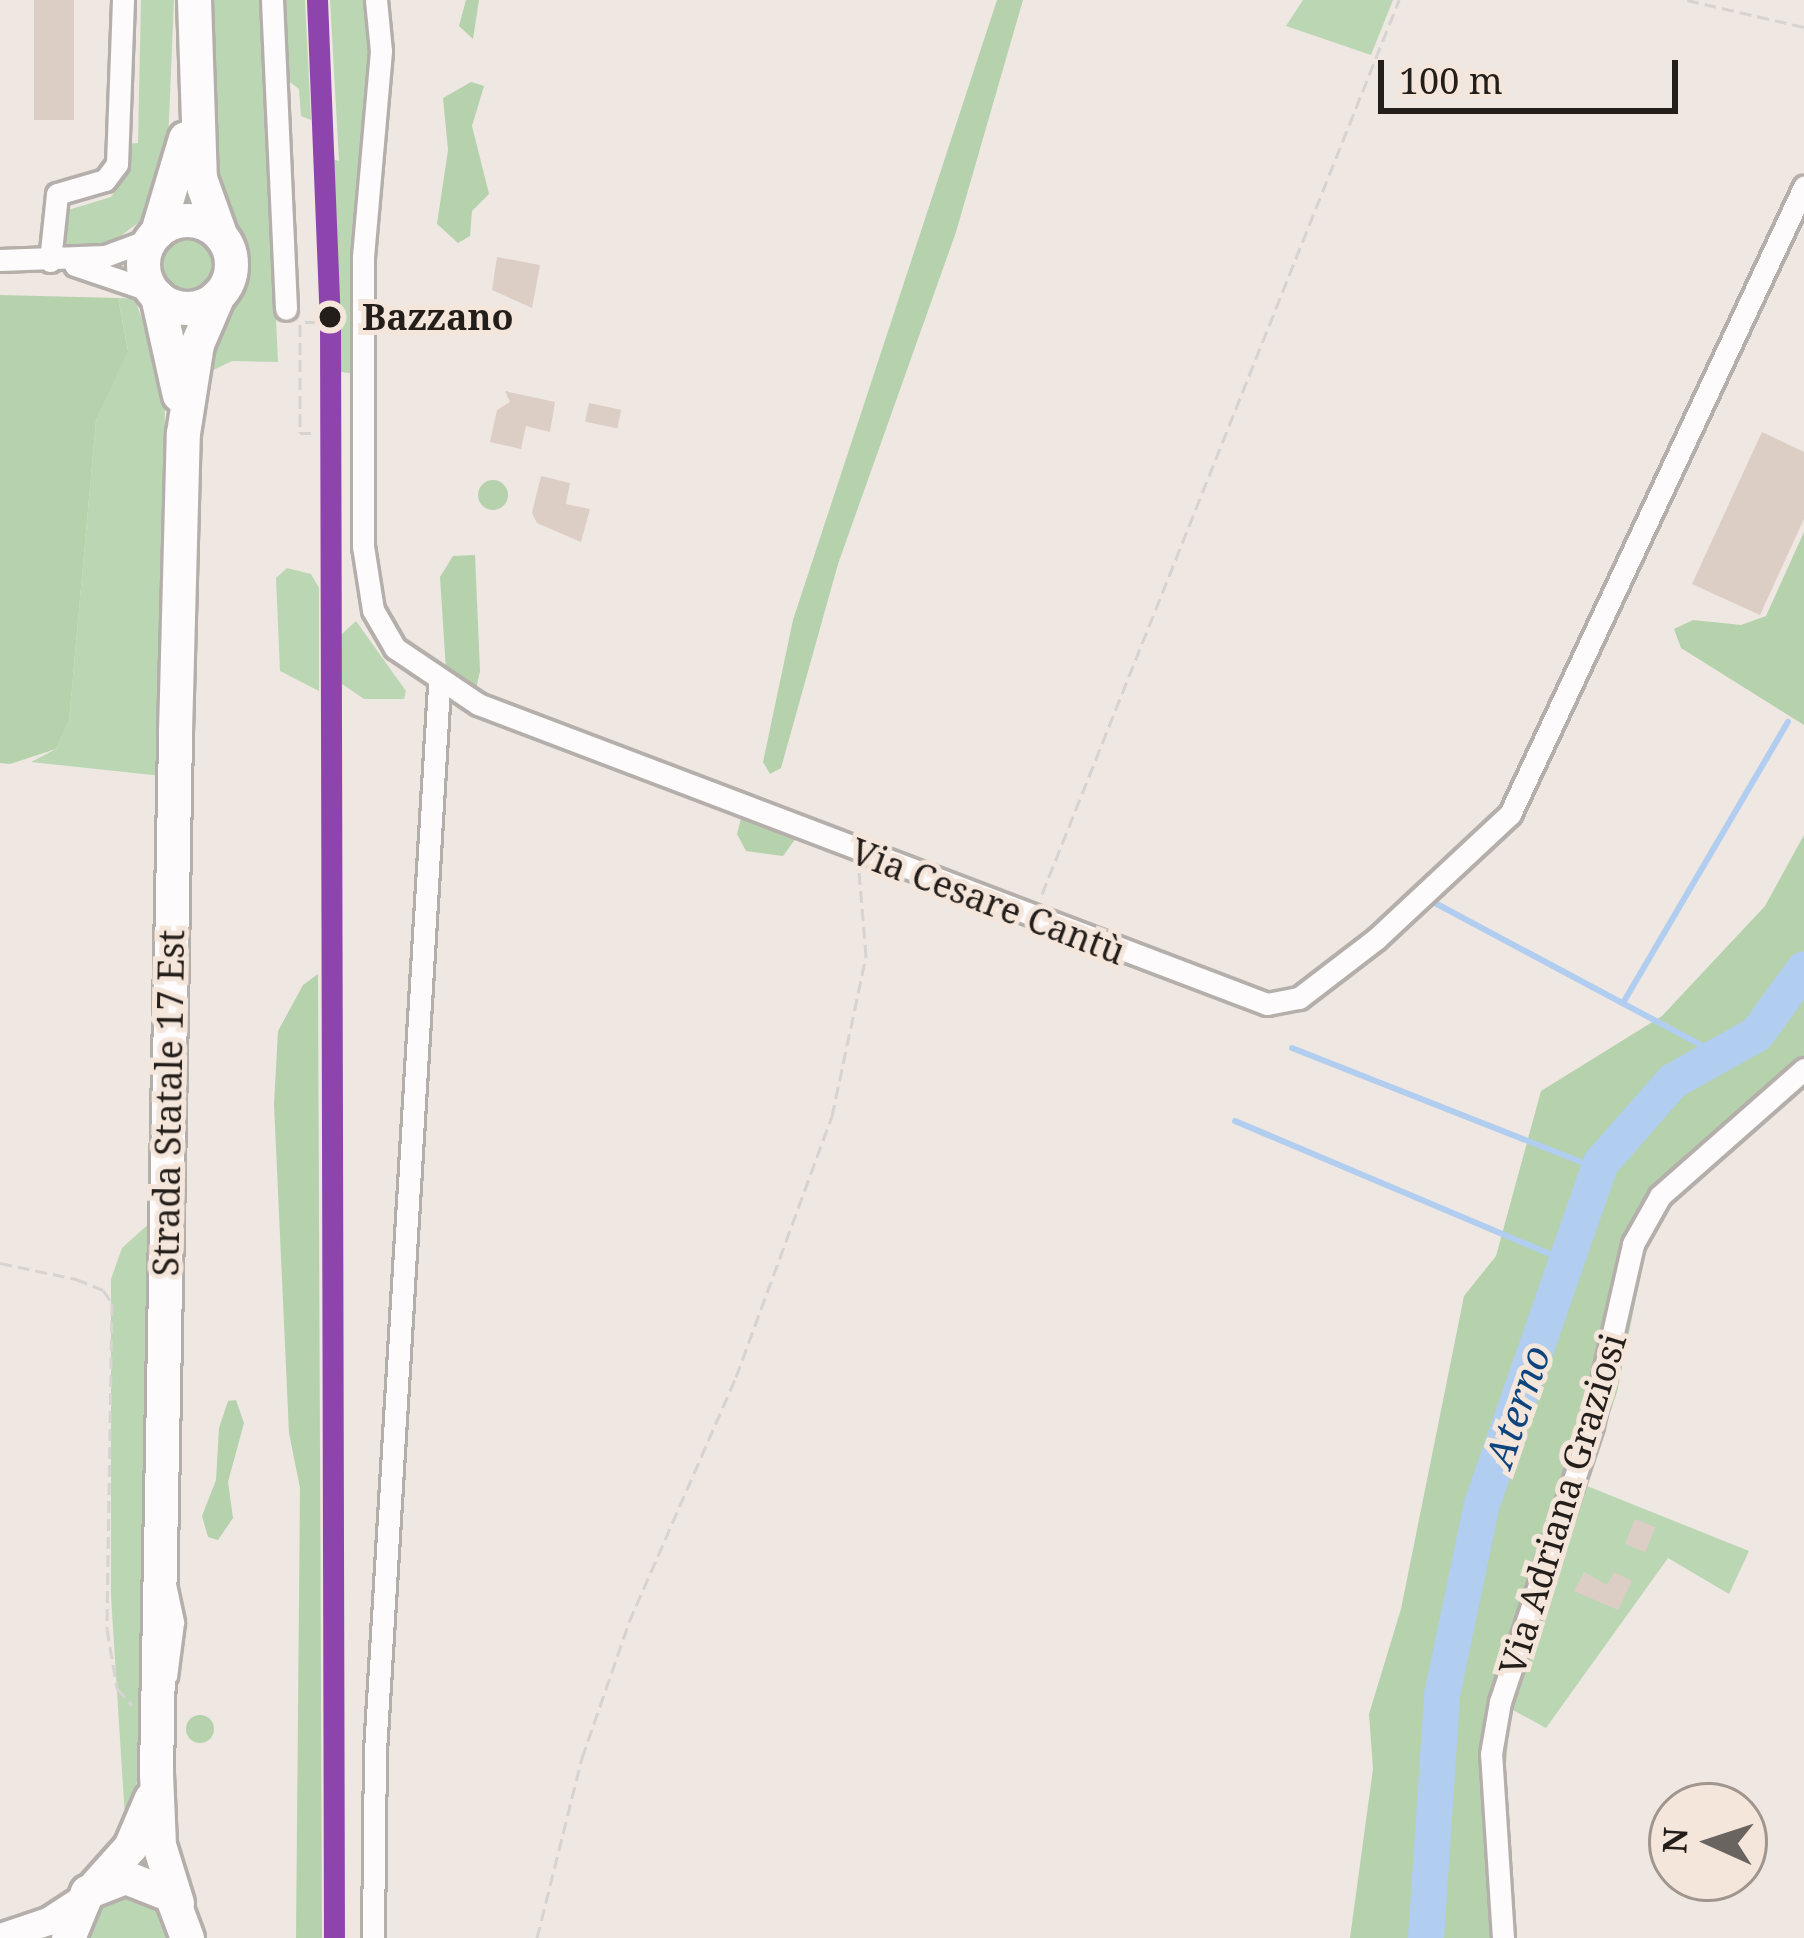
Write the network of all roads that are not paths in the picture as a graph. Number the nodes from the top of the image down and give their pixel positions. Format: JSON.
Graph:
{"nodes":[{"id":1,"x":123,"y":0,"type":"edge"},
{"id":2,"x":194,"y":0,"type":"edge"},
{"id":3,"x":272,"y":0,"type":"edge"},
{"id":4,"x":376,"y":0,"type":"edge"},
{"id":5,"x":192,"y":100,"type":"junction"},
{"id":6,"x":1804,"y":187,"type":"edge"},
{"id":7,"x":220,"y":234,"type":"junction"},
{"id":8,"x":154,"y":235,"type":"junction"},
{"id":9,"x":0,"y":260,"type":"edge"},
{"id":10,"x":50,"y":261,"type":"junction"},
{"id":11,"x":155,"y":294,"type":"junction"},
{"id":12,"x":218,"y":295,"type":"junction"},
{"id":13,"x":293,"y":315,"type":"road end"},
{"id":14,"x":183,"y":433,"type":"junction"},
{"id":15,"x":439,"y":685,"type":"junction"},
{"id":16,"x":1804,"y":1069,"type":"edge"},
{"id":17,"x":156,"y":1773,"type":"junction"},
{"id":18,"x":88,"y":1893,"type":"junction"},
{"id":19,"x":182,"y":1918,"type":"edge"},
{"id":20,"x":0,"y":1936,"type":"edge"},
{"id":21,"x":68,"y":1938,"type":"edge"},
{"id":22,"x":206,"y":1938,"type":"edge"},
{"id":23,"x":373,"y":1938,"type":"edge"},
{"id":24,"x":1504,"y":1938,"type":"edge"}],
"edges":[{"from":1,"to":10,"type":"street"},
{"from":2,"to":5,"type":"main road"},
{"from":3,"to":13,"type":"street"},
{"from":4,"to":15,"type":"street","name":"Via Cesare Cantù"},
{"from":5,"to":7,"type":"main road"},
{"from":5,"to":8,"type":"main road"},
{"from":6,"to":15,"type":"street","name":"Via Cesare Cantù"},
{"from":7,"to":8,"type":"main road"},
{"from":7,"to":12,"type":"main road"},
{"from":8,"to":10,"type":"street"},
{"from":8,"to":11,"type":"main road"},
{"from":9,"to":10,"type":"street"},
{"from":10,"to":11,"type":"street"},
{"from":11,"to":12,"type":"main road"},
{"from":11,"to":14,"type":"main road","name":"Strada Statale 17 Est"},
{"from":12,"to":14,"type":"main road","name":"Strada Statale 17 Est"},
{"from":14,"to":17,"type":"main road","name":"Strada Statale 17 Est"},
{"from":15,"to":23,"type":"street"},
{"from":16,"to":24,"type":"street","name":"Via Adriana Graziosi"},
{"from":17,"to":18,"type":"main road","name":"Strada Statale 17 Est"},
{"from":17,"to":19,"type":"main road","name":"Strada Statale 17 Est"},
{"from":18,"to":19,"type":"main road"},
{"from":18,"to":20,"type":"street"},
{"from":18,"to":21,"type":"main road"},
{"from":19,"to":22,"type":"street"}]}
